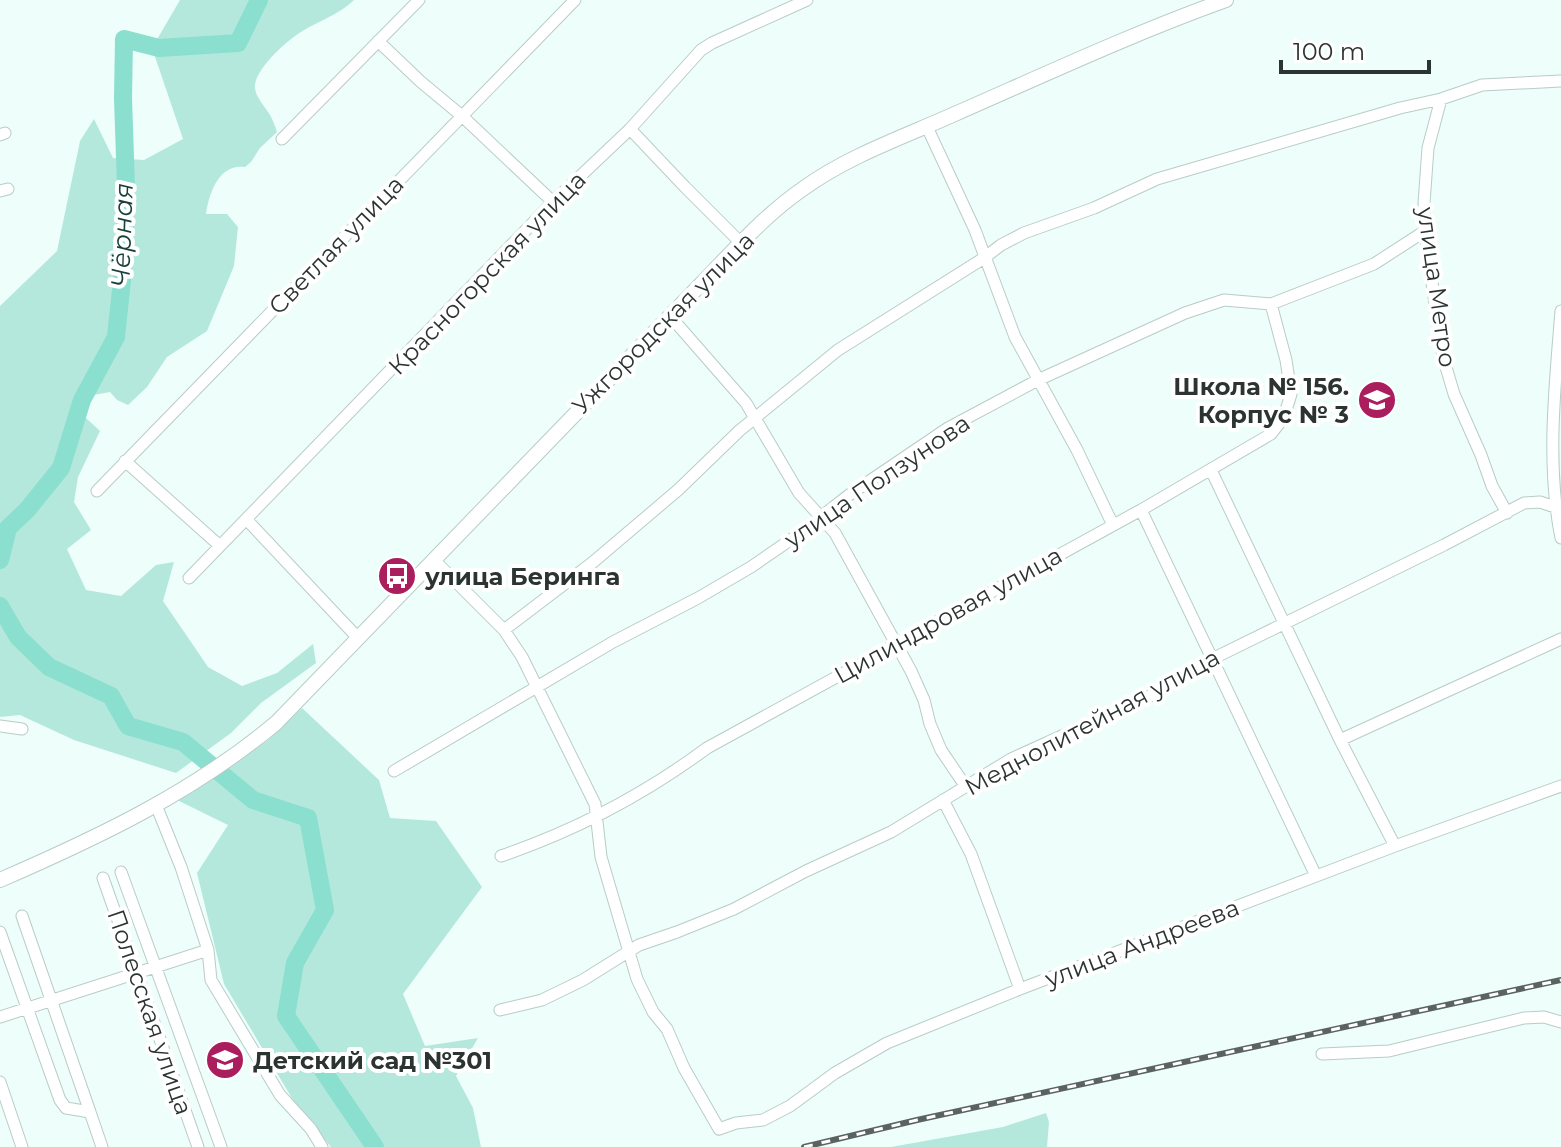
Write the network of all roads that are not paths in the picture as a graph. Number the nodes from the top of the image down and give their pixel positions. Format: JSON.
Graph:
{"nodes":[{"id":1,"x":419,"y":0,"type":"edge"},
{"id":2,"x":575,"y":0,"type":"edge"},
{"id":3,"x":807,"y":0,"type":"edge"},
{"id":4,"x":1226,"y":0,"type":"edge"},
{"id":5,"x":378,"y":41,"type":"junction"},
{"id":6,"x":1561,"y":81,"type":"edge"},
{"id":7,"x":1441,"y":99,"type":"junction"},
{"id":8,"x":462,"y":116,"type":"junction"},
{"id":9,"x":927,"y":127,"type":"junction"},
{"id":10,"x":630,"y":129,"type":"junction"},
{"id":11,"x":282,"y":139,"type":"dead end"},
{"id":12,"x":553,"y":202,"type":"junction"},
{"id":13,"x":1425,"y":231,"type":"junction"},
{"id":14,"x":741,"y":243,"type":"junction"},
{"id":15,"x":984,"y":258,"type":"junction"},
{"id":16,"x":1271,"y":304,"type":"junction"},
{"id":17,"x":1561,"y":311,"type":"edge"},
{"id":18,"x":670,"y":316,"type":"junction"},
{"id":19,"x":1038,"y":380,"type":"junction"},
{"id":20,"x":756,"y":418,"type":"junction"},
{"id":21,"x":125,"y":461,"type":"junction"},
{"id":22,"x":1211,"y":470,"type":"junction"},
{"id":23,"x":97,"y":491,"type":"dead end"},
{"id":24,"x":1558,"y":507,"type":"edge"},
{"id":25,"x":1141,"y":510,"type":"junction"},
{"id":26,"x":1507,"y":513,"type":"junction"},
{"id":27,"x":821,"y":517,"type":"junction"},
{"id":28,"x":247,"y":520,"type":"junction"},
{"id":29,"x":1113,"y":525,"type":"junction"},
{"id":30,"x":1561,"y":538,"type":"edge"},
{"id":31,"x":220,"y":546,"type":"junction"},
{"id":32,"x":433,"y":559,"type":"junction"},
{"id":33,"x":189,"y":578,"type":"dead end"},
{"id":34,"x":1283,"y":623,"type":"junction"},
{"id":35,"x":504,"y":630,"type":"junction"},
{"id":36,"x":358,"y":638,"type":"junction"},
{"id":37,"x":1561,"y":639,"type":"edge"},
{"id":38,"x":897,"y":643,"type":"junction"},
{"id":39,"x":1212,"y":659,"type":"junction"},
{"id":40,"x":537,"y":688,"type":"junction"},
{"id":41,"x":0,"y":726,"type":"edge"},
{"id":42,"x":22,"y":729,"type":"dead end"},
{"id":43,"x":1340,"y":740,"type":"junction"},
{"id":44,"x":394,"y":771,"type":"dead end"},
{"id":45,"x":1561,"y":786,"type":"edge"},
{"id":46,"x":966,"y":787,"type":"junction"},
{"id":47,"x":943,"y":800,"type":"junction"},
{"id":48,"x":156,"y":805,"type":"junction"},
{"id":49,"x":597,"y":815,"type":"junction"},
{"id":50,"x":1395,"y":846,"type":"junction"},
{"id":51,"x":501,"y":856,"type":"dead end"},
{"id":52,"x":121,"y":872,"type":"dead end"},
{"id":53,"x":1316,"y":876,"type":"junction"},
{"id":54,"x":103,"y":878,"type":"dead end"},
{"id":55,"x":0,"y":880,"type":"edge"},
{"id":56,"x":22,"y":916,"type":"dead end"},
{"id":57,"x":0,"y":932,"type":"edge"},
{"id":58,"x":208,"y":950,"type":"junction"},
{"id":59,"x":629,"y":951,"type":"junction"},
{"id":60,"x":155,"y":966,"type":"junction"},
{"id":61,"x":136,"y":973,"type":"junction"},
{"id":62,"x":1020,"y":989,"type":"junction"},
{"id":63,"x":52,"y":1000,"type":"junction"},
{"id":64,"x":27,"y":1009,"type":"junction"},
{"id":65,"x":500,"y":1010,"type":"dead end"},
{"id":66,"x":0,"y":1017,"type":"edge"},
{"id":67,"x":1561,"y":1022,"type":"edge"},
{"id":68,"x":1322,"y":1054,"type":"dead end"},
{"id":69,"x":0,"y":1082,"type":"edge"},
{"id":70,"x":90,"y":1112,"type":"junction"},
{"id":71,"x":22,"y":1147,"type":"edge"},
{"id":72,"x":102,"y":1147,"type":"edge"},
{"id":73,"x":198,"y":1147,"type":"edge"},
{"id":74,"x":221,"y":1147,"type":"edge"},
{"id":75,"x":322,"y":1147,"type":"edge"}],
"edges":[{"from":1,"to":5,"type":"street"},
{"from":2,"to":8,"type":"street","name":"Светлая улица"},
{"from":3,"to":10,"type":"street","name":"Красногорская улица"},
{"from":4,"to":9,"type":"main road","name":"Ужгородская улица"},
{"from":5,"to":8,"type":"street"},
{"from":5,"to":11,"type":"street"},
{"from":6,"to":7,"type":"street"},
{"from":7,"to":13,"type":"street","name":"улица Метро"},
{"from":7,"to":15,"type":"street"},
{"from":8,"to":12,"type":"street"},
{"from":8,"to":21,"type":"street","name":"Светлая улица"},
{"from":9,"to":14,"type":"main road","name":"Ужгородская улица"},
{"from":9,"to":15,"type":"street"},
{"from":10,"to":12,"type":"street","name":"Красногорская улица"},
{"from":10,"to":14,"type":"street"},
{"from":12,"to":28,"type":"street","name":"Красногорская улица"},
{"from":13,"to":16,"type":"street","name":"улица Ползунова"},
{"from":13,"to":26,"type":"street","name":"улица Метро"},
{"from":14,"to":18,"type":"main road","name":"Ужгородская улица"},
{"from":15,"to":19,"type":"street"},
{"from":15,"to":20,"type":"street"},
{"from":16,"to":19,"type":"street","name":"улица Ползунова"},
{"from":16,"to":22,"type":"street","name":"Цилиндровая улица"},
{"from":17,"to":24,"type":"street"},
{"from":18,"to":20,"type":"street"},
{"from":18,"to":32,"type":"main road","name":"Ужгородская улица"},
{"from":19,"to":27,"type":"street","name":"улица Ползунова"},
{"from":19,"to":29,"type":"street"},
{"from":20,"to":27,"type":"street"},
{"from":20,"to":35,"type":"street"},
{"from":21,"to":23,"type":"street","name":"Светлая улица"},
{"from":21,"to":31,"type":"street"},
{"from":22,"to":25,"type":"street","name":"Цилиндровая улица"},
{"from":22,"to":34,"type":"street"},
{"from":24,"to":26,"type":"street","name":"Меднолитейная улица"},
{"from":24,"to":30,"type":"street"},
{"from":25,"to":29,"type":"street","name":"Цилиндровая улица"},
{"from":25,"to":39,"type":"street"},
{"from":26,"to":34,"type":"street","name":"Меднолитейная улица"},
{"from":27,"to":38,"type":"street"},
{"from":27,"to":40,"type":"street","name":"улица Ползунова"},
{"from":28,"to":31,"type":"street","name":"Красногорская улица"},
{"from":28,"to":36,"type":"street"},
{"from":29,"to":38,"type":"street","name":"Цилиндровая улица"},
{"from":31,"to":33,"type":"street","name":"Красногорская улица"},
{"from":32,"to":35,"type":"street"},
{"from":32,"to":36,"type":"main road","name":"Ужгородская улица"},
{"from":34,"to":39,"type":"street","name":"Меднолитейная улица"},
{"from":34,"to":43,"type":"street"},
{"from":35,"to":40,"type":"street"},
{"from":36,"to":48,"type":"main road","name":"Ужгородская улица"},
{"from":37,"to":43,"type":"street"},
{"from":38,"to":46,"type":"street"},
{"from":38,"to":49,"type":"street","name":"Цилиндровая улица"},
{"from":39,"to":46,"type":"street","name":"Меднолитейная улица"},
{"from":39,"to":53,"type":"street"},
{"from":40,"to":44,"type":"street","name":"улица Ползунова"},
{"from":40,"to":49,"type":"street"},
{"from":41,"to":42,"type":"street"},
{"from":43,"to":50,"type":"street"},
{"from":45,"to":50,"type":"street","name":"улица Андреева"},
{"from":46,"to":47,"type":"street","name":"Меднолитейная улица"},
{"from":47,"to":59,"type":"street","name":"Меднолитейная улица"},
{"from":47,"to":62,"type":"street"},
{"from":48,"to":55,"type":"main road","name":"Ужгородская улица"},
{"from":48,"to":58,"type":"street"},
{"from":49,"to":51,"type":"street","name":"Цилиндровая улица"},
{"from":49,"to":59,"type":"street"},
{"from":50,"to":53,"type":"street","name":"улица Андреева"},
{"from":52,"to":60,"type":"street","name":"Полесская улица"},
{"from":53,"to":62,"type":"street","name":"улица Андреева"},
{"from":54,"to":61,"type":"street","name":"Полесская улица"},
{"from":56,"to":63,"type":"street"},
{"from":57,"to":64,"type":"street"},
{"from":58,"to":60,"type":"street"},
{"from":58,"to":75,"type":"street"},
{"from":59,"to":62,"type":"street","name":"улица Андреева"},
{"from":59,"to":65,"type":"street","name":"Меднолитейная улица"},
{"from":60,"to":61,"type":"street"},
{"from":60,"to":74,"type":"street","name":"Полесская улица"},
{"from":61,"to":63,"type":"street"},
{"from":61,"to":73,"type":"street","name":"Полесская улица"},
{"from":63,"to":64,"type":"street"},
{"from":63,"to":70,"type":"street"},
{"from":64,"to":66,"type":"street"},
{"from":64,"to":70,"type":"street"},
{"from":67,"to":68,"type":"street"},
{"from":69,"to":71,"type":"street"},
{"from":70,"to":72,"type":"street"}]}
